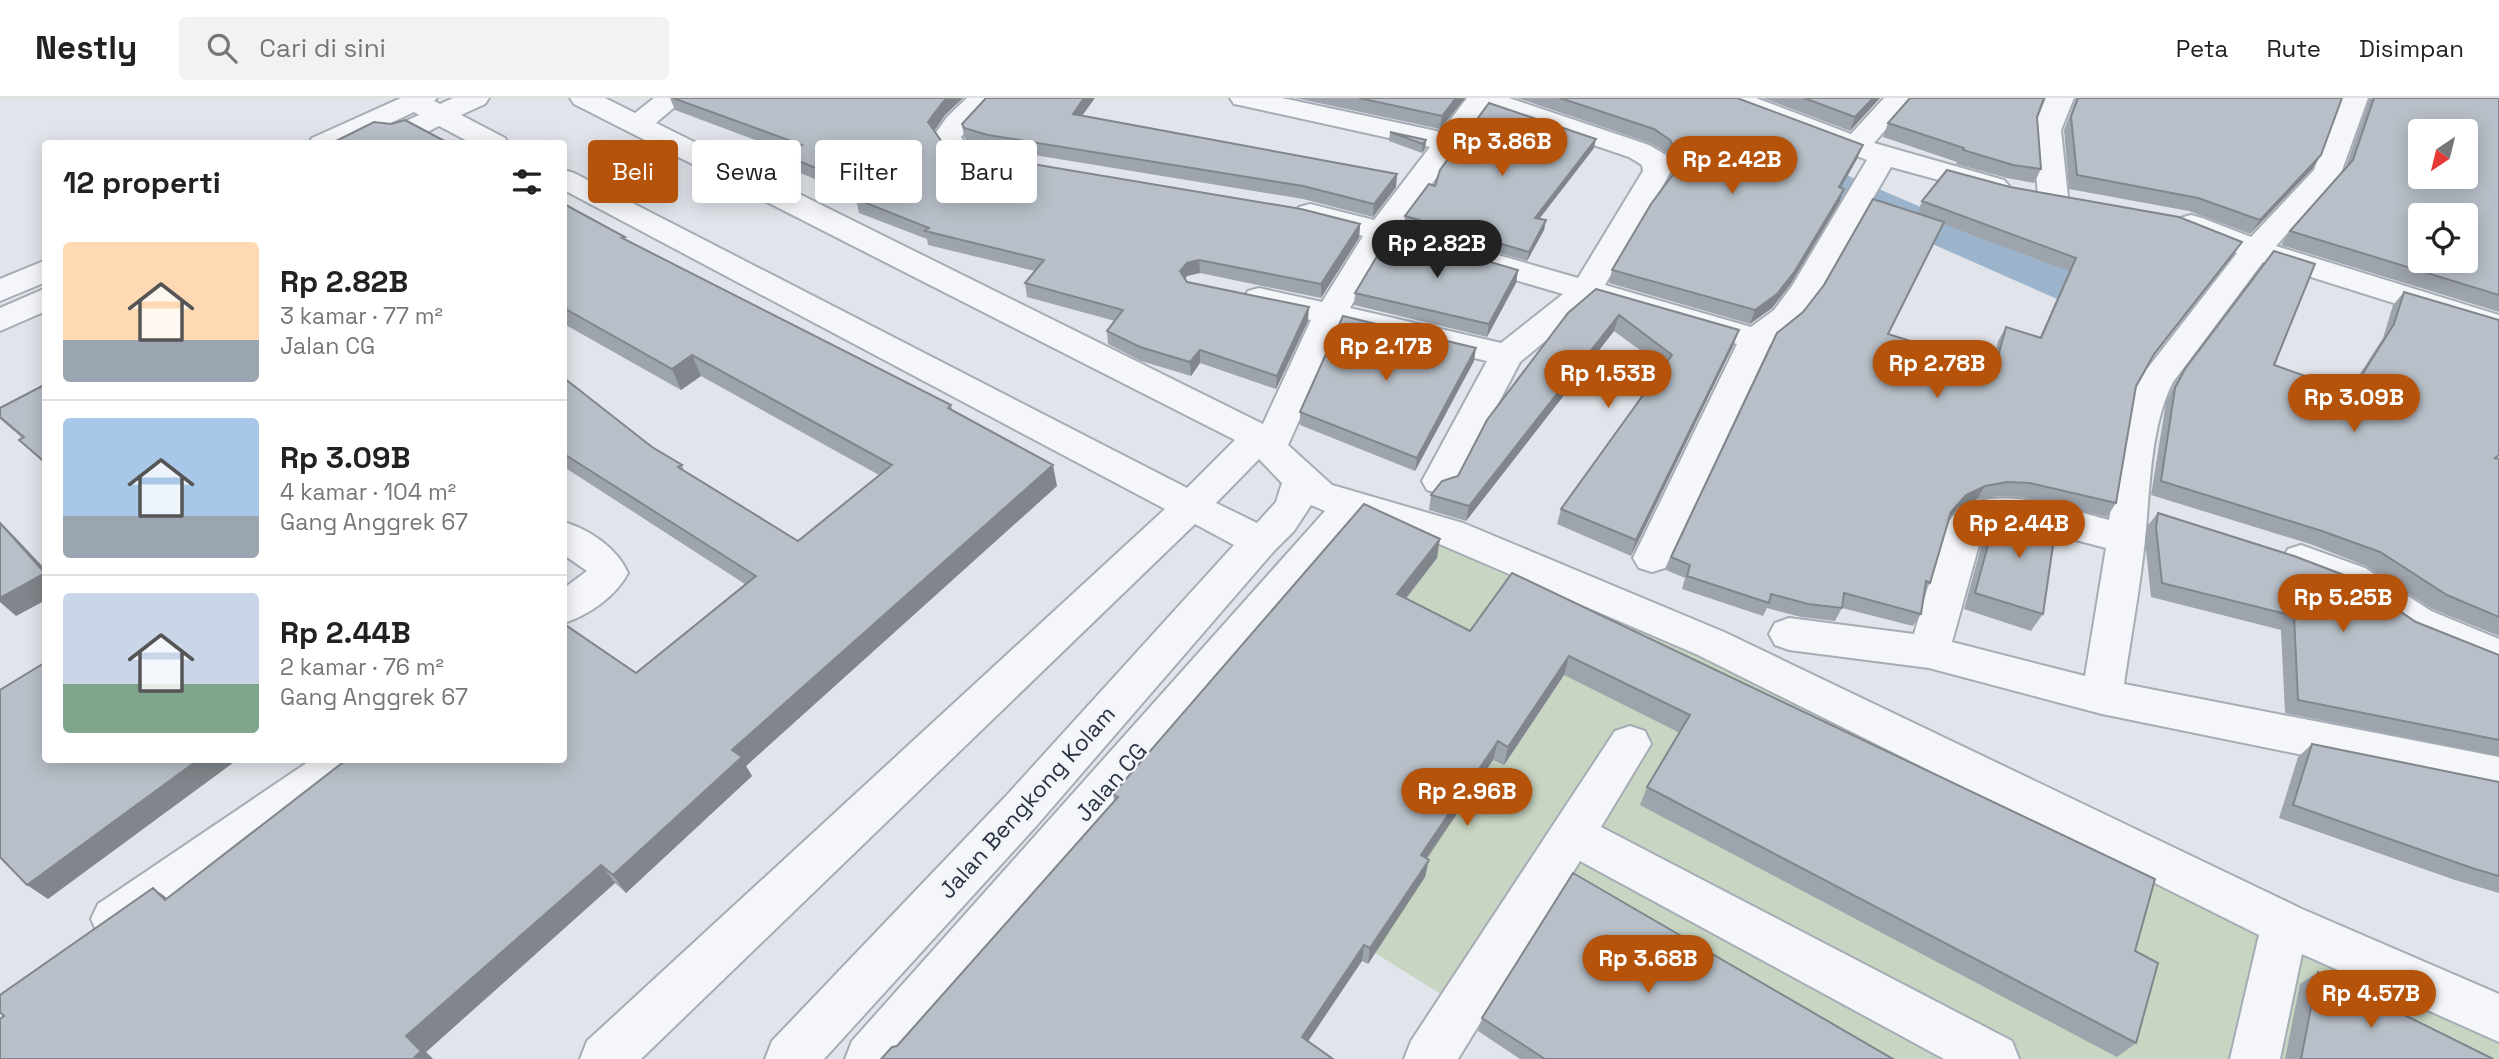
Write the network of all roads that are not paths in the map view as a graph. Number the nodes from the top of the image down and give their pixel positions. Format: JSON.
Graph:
{"nodes":[{"id":1,"x":475,"y":98,"type":"edge"},
{"id":2,"x":584,"y":98,"type":"edge"},
{"id":3,"x":671,"y":98,"type":"edge"},
{"id":4,"x":984,"y":98,"type":"edge"},
{"id":5,"x":1244,"y":98,"type":"edge"},
{"id":6,"x":1482,"y":98,"type":"edge"},
{"id":7,"x":1731,"y":98,"type":"edge"},
{"id":8,"x":1899,"y":98,"type":"edge"},
{"id":9,"x":2060,"y":98,"type":"edge"},
{"id":10,"x":2354,"y":98,"type":"edge"},
{"id":11,"x":426,"y":105,"type":"edge"},
{"id":12,"x":637,"y":125,"type":"junction"},
{"id":13,"x":333,"y":140,"type":"edge"},
{"id":14,"x":384,"y":140,"type":"edge"},
{"id":15,"x":488,"y":140,"type":"edge"},
{"id":16,"x":949,"y":140,"type":"edge"},
{"id":17,"x":1448,"y":142,"type":"junction"},
{"id":18,"x":1856,"y":145,"type":"junction"},
{"id":19,"x":1871,"y":178,"type":"junction"},
{"id":20,"x":567,"y":181,"type":"edge"},
{"id":21,"x":1288,"y":209,"type":"edge"},
{"id":22,"x":2165,"y":218,"type":"edge"},
{"id":23,"x":1381,"y":231,"type":"junction"},
{"id":24,"x":2256,"y":250,"type":"junction"},
{"id":25,"x":42,"y":272,"type":"edge"},
{"id":26,"x":0,"y":291,"type":"edge"},
{"id":27,"x":1225,"y":291,"type":"edge"},
{"id":28,"x":1586,"y":291,"type":"junction"},
{"id":29,"x":42,"y":300,"type":"edge"},
{"id":30,"x":1331,"y":313,"type":"junction"},
{"id":31,"x":0,"y":321,"type":"edge"},
{"id":32,"x":2499,"y":326,"type":"edge"},
{"id":33,"x":1756,"y":340,"type":"junction"},
{"id":34,"x":1507,"y":355,"type":"junction"},
{"id":35,"x":1265,"y":441,"type":"junction"},
{"id":36,"x":1301,"y":480,"type":"junction"},
{"id":37,"x":1440,"y":481,"type":"edge"},
{"id":38,"x":1192,"y":505,"type":"junction"},
{"id":39,"x":1351,"y":506,"type":"junction"},
{"id":40,"x":2166,"y":516,"type":"edge"},
{"id":41,"x":2127,"y":522,"type":"junction"},
{"id":42,"x":567,"y":538,"type":"edge"},
{"id":43,"x":1260,"y":542,"type":"junction"},
{"id":44,"x":2270,"y":549,"type":"edge"},
{"id":45,"x":1651,"y":558,"type":"dead end"},
{"id":46,"x":567,"y":606,"type":"edge"},
{"id":47,"x":1789,"y":634,"type":"dead end"},
{"id":48,"x":1929,"y":652,"type":"junction"},
{"id":49,"x":2499,"y":656,"type":"edge"},
{"id":50,"x":2102,"y":696,"type":"junction"},
{"id":51,"x":1630,"y":744,"type":"dead end"},
{"id":52,"x":340,"y":763,"type":"edge"},
{"id":53,"x":2499,"y":776,"type":"edge"},
{"id":54,"x":1571,"y":834,"type":"junction"},
{"id":55,"x":2285,"y":924,"type":"junction"},
{"id":56,"x":80,"y":942,"type":"edge"},
{"id":57,"x":2499,"y":1018,"type":"edge"},
{"id":58,"x":604,"y":1059,"type":"edge"},
{"id":59,"x":790,"y":1059,"type":"edge"},
{"id":60,"x":870,"y":1059,"type":"edge"},
{"id":61,"x":1429,"y":1059,"type":"edge"},
{"id":62,"x":1994,"y":1059,"type":"edge"},
{"id":63,"x":2255,"y":1059,"type":"edge"}],
"edges":[{"from":1,"to":11,"type":"street"},
{"from":2,"to":12,"type":"street"},
{"from":3,"to":12,"type":"street"},
{"from":4,"to":16,"type":"street"},
{"from":5,"to":17,"type":"street"},
{"from":6,"to":17,"type":"street"},
{"from":6,"to":28,"type":"street"},
{"from":7,"to":18,"type":"street"},
{"from":8,"to":18,"type":"street"},
{"from":9,"to":19,"type":"street"},
{"from":10,"to":24,"type":"street"},
{"from":11,"to":13,"type":"street"},
{"from":11,"to":14,"type":"street"},
{"from":11,"to":15,"type":"street"},
{"from":12,"to":35,"type":"street"},
{"from":17,"to":23,"type":"street"},
{"from":18,"to":19,"type":"street"},
{"from":19,"to":33,"type":"street"},
{"from":20,"to":38,"type":"street"},
{"from":21,"to":23,"type":"street"},
{"from":22,"to":24,"type":"street"},
{"from":23,"to":28,"type":"street"},
{"from":23,"to":30,"type":"street"},
{"from":24,"to":32,"type":"street"},
{"from":24,"to":41,"type":"street"},
{"from":25,"to":26,"type":"street"},
{"from":27,"to":30,"type":"street"},
{"from":28,"to":33,"type":"street"},
{"from":28,"to":34,"type":"street"},
{"from":29,"to":31,"type":"street"},
{"from":30,"to":34,"type":"street"},
{"from":30,"to":35,"type":"street"},
{"from":33,"to":45,"type":"street"},
{"from":34,"to":37,"type":"street"},
{"from":35,"to":36,"type":"street"},
{"from":35,"to":38,"type":"street"},
{"from":36,"to":39,"type":"street"},
{"from":36,"to":43,"type":"street","name":"Jalan Bengkong Kolam"},
{"from":38,"to":43,"type":"street"},
{"from":38,"to":58,"type":"street"},
{"from":39,"to":55,"type":"street"},
{"from":39,"to":60,"type":"street","name":"Jalan CG"},
{"from":40,"to":41,"type":"street"},
{"from":41,"to":48,"type":"street"},
{"from":41,"to":50,"type":"street"},
{"from":42,"to":46,"type":"street"},
{"from":43,"to":59,"type":"street","name":"Jalan Bengkong Kolam"},
{"from":44,"to":49,"type":"street"},
{"from":47,"to":48,"type":"street"},
{"from":48,"to":50,"type":"street"},
{"from":50,"to":53,"type":"street"},
{"from":51,"to":54,"type":"street"},
{"from":52,"to":56,"type":"street"},
{"from":54,"to":61,"type":"street"},
{"from":54,"to":62,"type":"street"},
{"from":55,"to":57,"type":"street"},
{"from":55,"to":63,"type":"street"}]}
